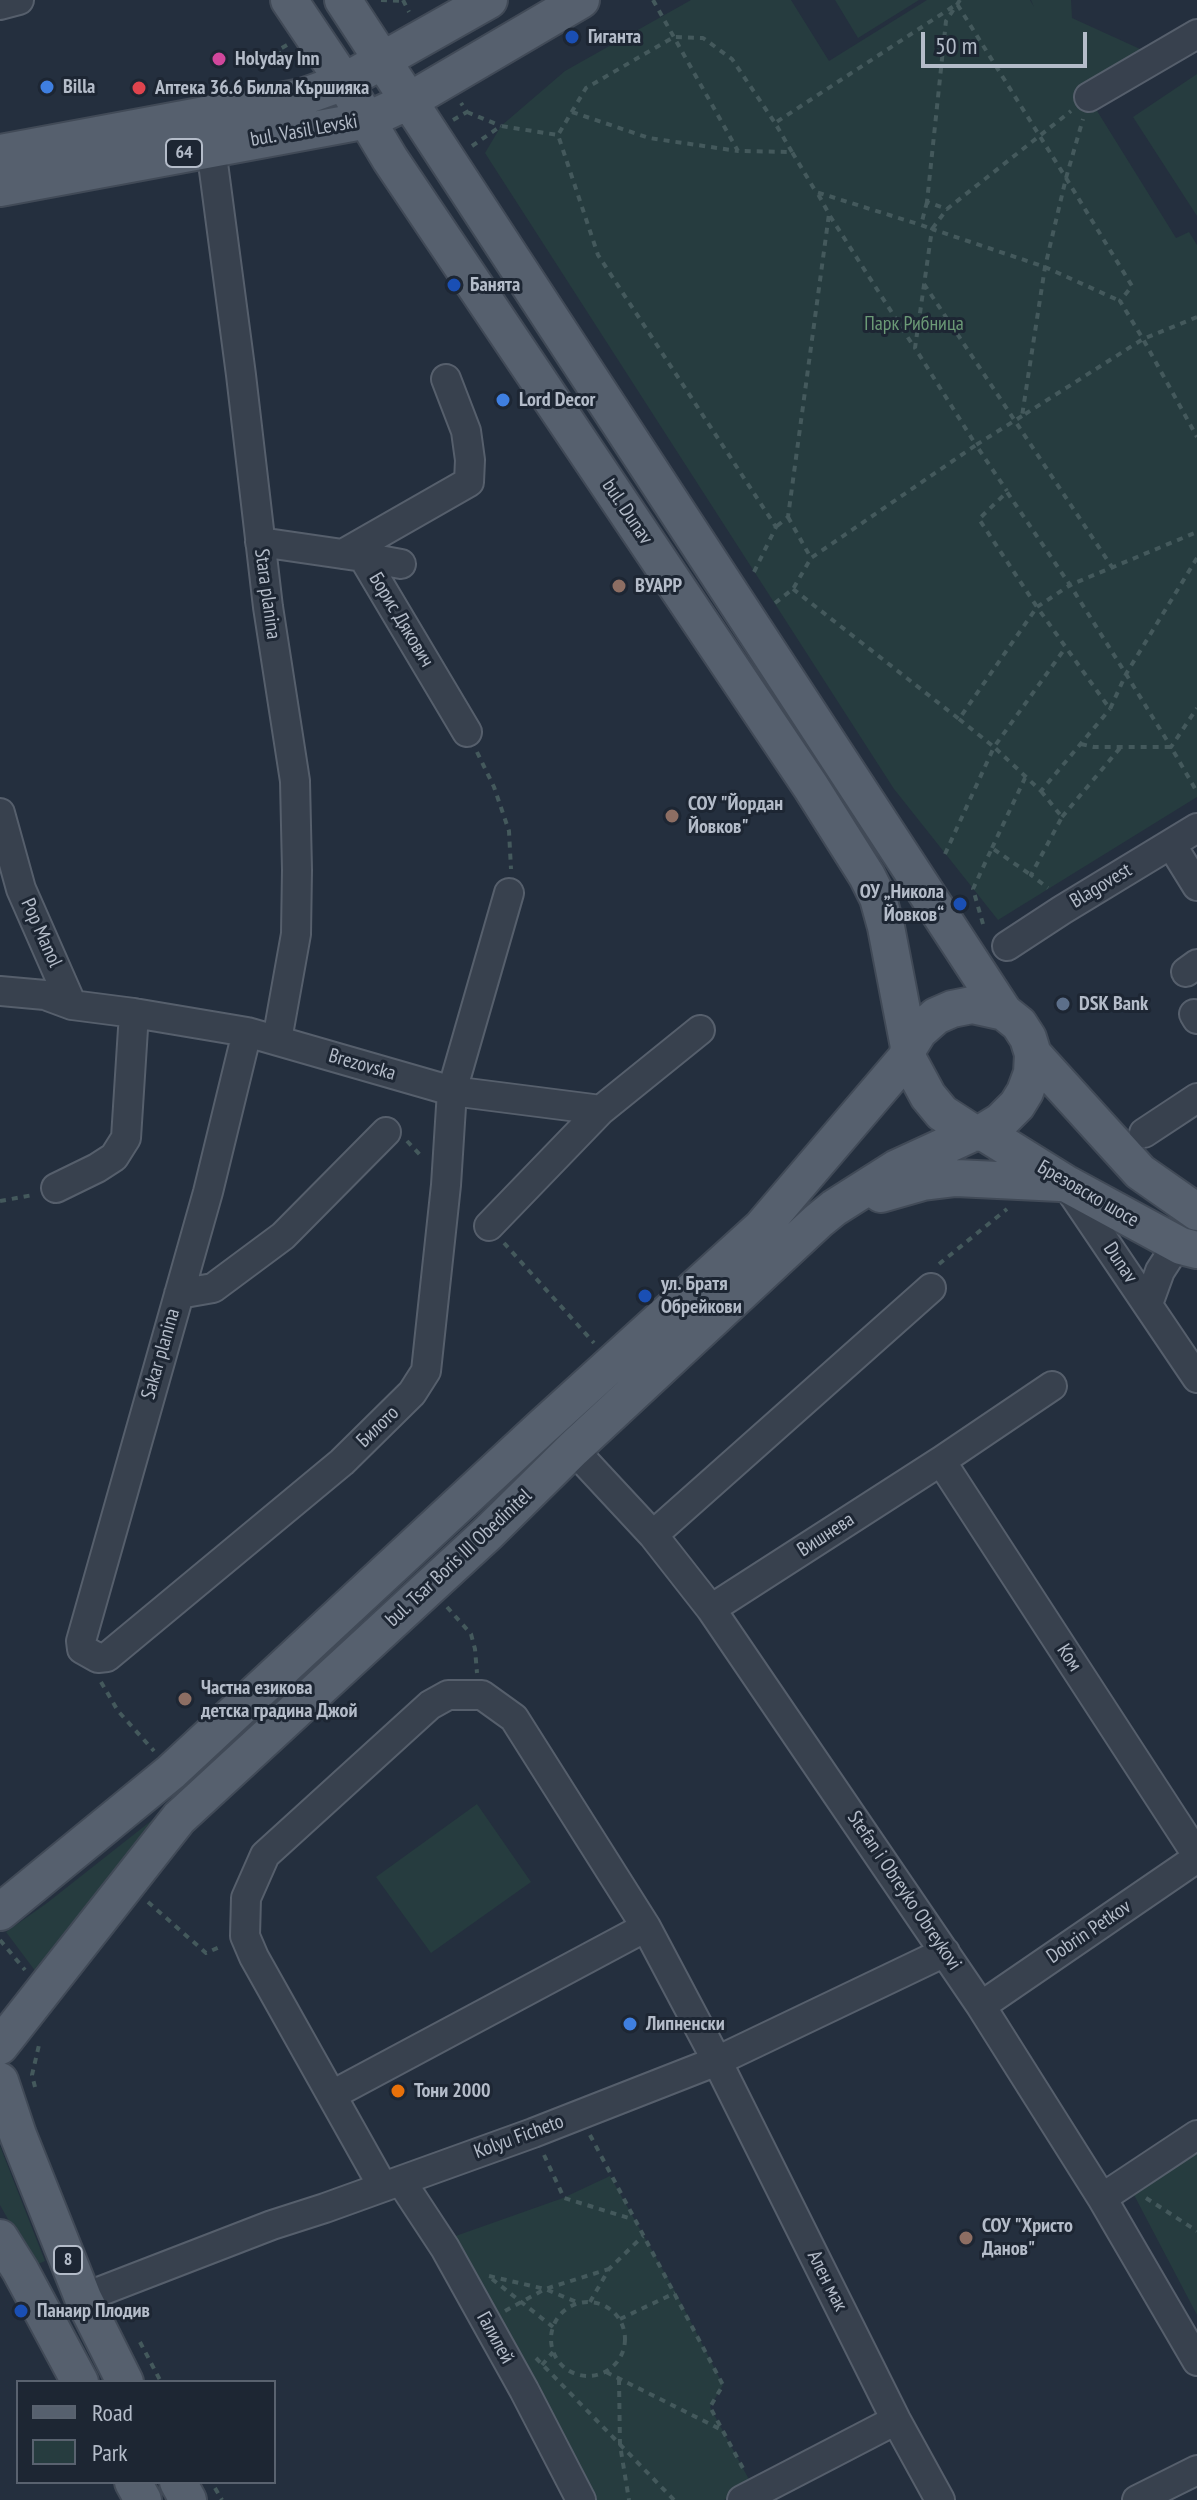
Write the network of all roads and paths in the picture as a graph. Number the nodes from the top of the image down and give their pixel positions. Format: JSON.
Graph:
{"nodes":[{"id":1,"x":19,"y":0,"type":"edge"},
{"id":2,"x":289,"y":0,"type":"edge"},
{"id":3,"x":343,"y":0,"type":"edge"},
{"id":4,"x":381,"y":0,"type":"edge"},
{"id":5,"x":489,"y":0,"type":"edge"},
{"id":6,"x":581,"y":0,"type":"edge"},
{"id":7,"x":653,"y":0,"type":"edge"},
{"id":8,"x":403,"y":1,"type":"edge"},
{"id":9,"x":958,"y":2,"type":"edge"},
{"id":10,"x":0,"y":5,"type":"edge"},
{"id":11,"x":1197,"y":34,"type":"edge"},
{"id":12,"x":674,"y":37,"type":"junction"},
{"id":13,"x":383,"y":62,"type":"junction"},
{"id":14,"x":344,"y":82,"type":"junction"},
{"id":15,"x":1089,"y":97,"type":"junction"},
{"id":16,"x":409,"y":101,"type":"junction"},
{"id":17,"x":467,"y":112,"type":"dead end"},
{"id":18,"x":572,"y":112,"type":"junction"},
{"id":19,"x":368,"y":120,"type":"junction"},
{"id":20,"x":775,"y":123,"type":"junction"},
{"id":21,"x":501,"y":126,"type":"junction"},
{"id":22,"x":1039,"y":134,"type":"junction"},
{"id":23,"x":558,"y":135,"type":"junction"},
{"id":24,"x":2,"y":145,"type":"edge"},
{"id":25,"x":211,"y":148,"type":"junction"},
{"id":26,"x":738,"y":151,"type":"junction"},
{"id":27,"x":792,"y":152,"type":"junction"},
{"id":28,"x":450,"y":161,"type":"junction"},
{"id":29,"x":1066,"y":178,"type":"junction"},
{"id":30,"x":0,"y":188,"type":"edge"},
{"id":31,"x":816,"y":192,"type":"junction"},
{"id":32,"x":927,"y":202,"type":"junction"},
{"id":33,"x":947,"y":209,"type":"junction"},
{"id":34,"x":829,"y":214,"type":"junction"},
{"id":35,"x":921,"y":225,"type":"junction"},
{"id":36,"x":932,"y":229,"type":"junction"},
{"id":37,"x":1045,"y":267,"type":"junction"},
{"id":38,"x":924,"y":284,"type":"junction"},
{"id":39,"x":1120,"y":301,"type":"junction"},
{"id":40,"x":1197,"y":317,"type":"edge"},
{"id":41,"x":1143,"y":339,"type":"junction"},
{"id":42,"x":915,"y":348,"type":"junction"},
{"id":43,"x":446,"y":379,"type":"dead end"},
{"id":44,"x":1022,"y":416,"type":"junction"},
{"id":45,"x":1014,"y":421,"type":"junction"},
{"id":46,"x":1197,"y":437,"type":"edge"},
{"id":47,"x":976,"y":445,"type":"junction"},
{"id":48,"x":1007,"y":492,"type":"junction"},
{"id":49,"x":788,"y":517,"type":"junction"},
{"id":50,"x":776,"y":527,"type":"junction"},
{"id":51,"x":1197,"y":532,"type":"edge"},
{"id":52,"x":260,"y":542,"type":"junction"},
{"id":53,"x":353,"y":556,"type":"junction"},
{"id":54,"x":811,"y":558,"type":"junction"},
{"id":55,"x":1197,"y":558,"type":"edge"},
{"id":56,"x":401,"y":564,"type":"dead end"},
{"id":57,"x":1112,"y":567,"type":"junction"},
{"id":58,"x":754,"y":572,"type":"dead end"},
{"id":59,"x":1070,"y":585,"type":"junction"},
{"id":60,"x":793,"y":589,"type":"junction"},
{"id":61,"x":775,"y":603,"type":"dead end"},
{"id":62,"x":1037,"y":607,"type":"junction"},
{"id":63,"x":1066,"y":647,"type":"junction"},
{"id":64,"x":1126,"y":674,"type":"junction"},
{"id":65,"x":1197,"y":708,"type":"edge"},
{"id":66,"x":1110,"y":709,"type":"junction"},
{"id":67,"x":959,"y":719,"type":"junction"},
{"id":68,"x":467,"y":732,"type":"joint"},
{"id":69,"x":1081,"y":744,"type":"junction"},
{"id":70,"x":994,"y":747,"type":"junction"},
{"id":71,"x":1122,"y":747,"type":"junction"},
{"id":72,"x":1171,"y":747,"type":"junction"},
{"id":73,"x":1026,"y":777,"type":"junction"},
{"id":74,"x":1041,"y":791,"type":"junction"},
{"id":75,"x":1197,"y":792,"type":"edge"},
{"id":76,"x":0,"y":813,"type":"edge"},
{"id":77,"x":1062,"y":817,"type":"junction"},
{"id":78,"x":1197,"y":828,"type":"edge"},
{"id":79,"x":1171,"y":844,"type":"junction"},
{"id":80,"x":992,"y":848,"type":"junction"},
{"id":81,"x":945,"y":854,"type":"dead end"},
{"id":82,"x":1031,"y":875,"type":"junction"},
{"id":83,"x":1197,"y":886,"type":"edge"},
{"id":84,"x":509,"y":893,"type":"joint"},
{"id":85,"x":1062,"y":910,"type":"junction"},
{"id":86,"x":996,"y":939,"type":"joint"},
{"id":87,"x":0,"y":991,"type":"edge"},
{"id":88,"x":72,"y":1005,"type":"junction"},
{"id":89,"x":1004,"y":1012,"type":"junction"},
{"id":90,"x":134,"y":1013,"type":"junction"},
{"id":91,"x":700,"y":1030,"type":"dead end"},
{"id":92,"x":247,"y":1032,"type":"junction"},
{"id":93,"x":277,"y":1040,"type":"junction"},
{"id":94,"x":908,"y":1052,"type":"junction"},
{"id":95,"x":1033,"y":1054,"type":"junction"},
{"id":96,"x":452,"y":1091,"type":"junction"},
{"id":97,"x":1197,"y":1098,"type":"edge"},
{"id":98,"x":601,"y":1110,"type":"junction"},
{"id":99,"x":386,"y":1132,"type":"joint"},
{"id":100,"x":978,"y":1132,"type":"junction"},
{"id":101,"x":1144,"y":1133,"type":"dead end"},
{"id":102,"x":427,"y":1163,"type":"dead end"},
{"id":103,"x":1065,"y":1183,"type":"junction"},
{"id":104,"x":56,"y":1188,"type":"joint"},
{"id":105,"x":0,"y":1201,"type":"edge"},
{"id":106,"x":1013,"y":1203,"type":"dead end"},
{"id":107,"x":834,"y":1208,"type":"junction"},
{"id":108,"x":1197,"y":1212,"type":"edge"},
{"id":109,"x":489,"y":1226,"type":"joint"},
{"id":110,"x":1189,"y":1248,"type":"edge"},
{"id":111,"x":931,"y":1288,"type":"joint"},
{"id":112,"x":179,"y":1294,"type":"junction"},
{"id":113,"x":1148,"y":1304,"type":"junction"},
{"id":114,"x":612,"y":1363,"type":"junction"},
{"id":115,"x":1197,"y":1378,"type":"edge"},
{"id":116,"x":1052,"y":1386,"type":"dead end"},
{"id":117,"x":573,"y":1449,"type":"junction"},
{"id":118,"x":941,"y":1461,"type":"junction"},
{"id":119,"x":653,"y":1535,"type":"junction"},
{"id":120,"x":444,"y":1604,"type":"dead end"},
{"id":121,"x":711,"y":1609,"type":"junction"},
{"id":122,"x":94,"y":1653,"type":"junction"},
{"id":123,"x":482,"y":1695,"type":"junction"},
{"id":124,"x":156,"y":1753,"type":"dead end"},
{"id":125,"x":1197,"y":1857,"type":"edge"},
{"id":126,"x":143,"y":1898,"type":"dead end"},
{"id":127,"x":0,"y":1912,"type":"edge"},
{"id":128,"x":646,"y":1927,"type":"junction"},
{"id":129,"x":245,"y":1936,"type":"junction"},
{"id":130,"x":0,"y":1939,"type":"edge"},
{"id":131,"x":945,"y":1952,"type":"junction"},
{"id":132,"x":46,"y":1989,"type":"junction"},
{"id":133,"x":981,"y":2006,"type":"junction"},
{"id":134,"x":42,"y":2033,"type":"dead end"},
{"id":135,"x":0,"y":2046,"type":"edge"},
{"id":136,"x":717,"y":2061,"type":"junction"},
{"id":137,"x":0,"y":2081,"type":"edge"},
{"id":138,"x":35,"y":2088,"type":"dead end"},
{"id":139,"x":332,"y":2095,"type":"junction"},
{"id":140,"x":580,"y":2115,"type":"junction"},
{"id":141,"x":533,"y":2133,"type":"junction"},
{"id":142,"x":1197,"y":2135,"type":"edge"},
{"id":143,"x":392,"y":2184,"type":"junction"},
{"id":144,"x":1112,"y":2191,"type":"junction"},
{"id":145,"x":634,"y":2220,"type":"junction"},
{"id":146,"x":1197,"y":2231,"type":"edge"},
{"id":147,"x":643,"y":2236,"type":"junction"},
{"id":148,"x":0,"y":2238,"type":"edge"},
{"id":149,"x":609,"y":2269,"type":"junction"},
{"id":150,"x":545,"y":2289,"type":"junction"},
{"id":151,"x":676,"y":2293,"type":"junction"},
{"id":152,"x":83,"y":2298,"type":"junction"},
{"id":153,"x":521,"y":2302,"type":"junction"},
{"id":154,"x":590,"y":2302,"type":"junction"},
{"id":155,"x":579,"y":2303,"type":"junction"},
{"id":156,"x":620,"y":2319,"type":"junction"},
{"id":157,"x":486,"y":2321,"type":"junction"},
{"id":158,"x":553,"y":2327,"type":"junction"},
{"id":159,"x":139,"y":2340,"type":"dead end"},
{"id":160,"x":533,"y":2355,"type":"dead end"},
{"id":161,"x":1197,"y":2361,"type":"edge"},
{"id":162,"x":606,"y":2372,"type":"junction"},
{"id":163,"x":619,"y":2379,"type":"junction"},
{"id":164,"x":79,"y":2380,"type":"edge"},
{"id":165,"x":124,"y":2380,"type":"edge"},
{"id":166,"x":160,"y":2380,"type":"edge"},
{"id":167,"x":896,"y":2420,"type":"junction"},
{"id":168,"x":724,"y":2431,"type":"junction"},
{"id":169,"x":620,"y":2445,"type":"junction"},
{"id":170,"x":1197,"y":2470,"type":"edge"},
{"id":171,"x":750,"y":2496,"type":"edge"},
{"id":172,"x":581,"y":2500,"type":"edge"},
{"id":173,"x":629,"y":2500,"type":"edge"},
{"id":174,"x":674,"y":2500,"type":"edge"},
{"id":175,"x":940,"y":2500,"type":"edge"},
{"id":176,"x":1137,"y":2500,"type":"edge"}],
"edges":[{"from":1,"to":10,"type":"street"},
{"from":2,"to":14,"type":"main road","name":"bul. Dunav"},
{"from":3,"to":13,"type":"main road"},
{"from":4,"to":8,"type":"path"},
{"from":5,"to":13,"type":"main road","name":"bul. Vasil Levski","number":"64"},
{"from":6,"to":16,"type":"main road","name":"bul. Vasil Levski","number":"64"},
{"from":7,"to":12,"type":"path"},
{"from":9,"to":20,"type":"path"},
{"from":9,"to":22,"type":"path"},
{"from":9,"to":32,"type":"path"},
{"from":11,"to":15,"type":"street"},
{"from":12,"to":18,"type":"path"},
{"from":12,"to":20,"type":"path"},
{"from":12,"to":26,"type":"path"},
{"from":13,"to":14,"type":"main road","name":"bul. Vasil Levski","number":"64"},
{"from":13,"to":16,"type":"main road"},
{"from":14,"to":19,"type":"main road","name":"bul. Dunav"},
{"from":14,"to":24,"type":"main road","name":"bul. Vasil Levski","number":"64"},
{"from":15,"to":22,"type":"path"},
{"from":15,"to":29,"type":"path"},
{"from":16,"to":19,"type":"main road","name":"bul. Vasil Levski","number":"64"},
{"from":16,"to":28,"type":"main road"},
{"from":17,"to":21,"type":"path"},
{"from":18,"to":23,"type":"path"},
{"from":18,"to":26,"type":"path"},
{"from":19,"to":25,"type":"main road","name":"bul. Vasil Levski","number":"64"},
{"from":19,"to":94,"type":"main road","name":"bul. Dunav"},
{"from":20,"to":27,"type":"path"},
{"from":21,"to":23,"type":"path"},
{"from":21,"to":28,"type":"path"},
{"from":22,"to":29,"type":"path"},
{"from":22,"to":33,"type":"path"},
{"from":23,"to":50,"type":"path"},
{"from":25,"to":30,"type":"main road","name":"bul. Vasil Levski","number":"64"},
{"from":25,"to":52,"type":"street","name":"Stara planina"},
{"from":26,"to":27,"type":"path"},
{"from":27,"to":31,"type":"path"},
{"from":28,"to":89,"type":"main road"},
{"from":29,"to":37,"type":"path"},
{"from":29,"to":39,"type":"path"},
{"from":31,"to":34,"type":"path"},
{"from":31,"to":35,"type":"path"},
{"from":32,"to":33,"type":"path"},
{"from":32,"to":35,"type":"path"},
{"from":33,"to":36,"type":"path"},
{"from":34,"to":42,"type":"path"},
{"from":34,"to":49,"type":"path"},
{"from":35,"to":36,"type":"path"},
{"from":36,"to":37,"type":"path"},
{"from":36,"to":38,"type":"path"},
{"from":37,"to":39,"type":"path"},
{"from":37,"to":44,"type":"path"},
{"from":38,"to":42,"type":"path"},
{"from":38,"to":45,"type":"path"},
{"from":39,"to":41,"type":"path"},
{"from":40,"to":41,"type":"path"},
{"from":41,"to":44,"type":"path"},
{"from":41,"to":46,"type":"path"},
{"from":42,"to":47,"type":"path"},
{"from":43,"to":53,"type":"street"},
{"from":44,"to":45,"type":"path"},
{"from":45,"to":47,"type":"path"},
{"from":45,"to":57,"type":"path"},
{"from":47,"to":48,"type":"path"},
{"from":47,"to":54,"type":"path"},
{"from":48,"to":59,"type":"path"},
{"from":48,"to":62,"type":"path"},
{"from":49,"to":50,"type":"path"},
{"from":49,"to":54,"type":"path"},
{"from":50,"to":58,"type":"path"},
{"from":51,"to":57,"type":"path"},
{"from":52,"to":53,"type":"street"},
{"from":52,"to":93,"type":"street","name":"Stara planina"},
{"from":53,"to":56,"type":"street"},
{"from":53,"to":68,"type":"street","name":"Борис Дякович"},
{"from":54,"to":60,"type":"path"},
{"from":55,"to":64,"type":"path"},
{"from":57,"to":59,"type":"path"},
{"from":59,"to":62,"type":"path"},
{"from":59,"to":64,"type":"path"},
{"from":60,"to":61,"type":"path"},
{"from":60,"to":67,"type":"path"},
{"from":62,"to":63,"type":"path"},
{"from":62,"to":67,"type":"path"},
{"from":63,"to":66,"type":"path"},
{"from":63,"to":70,"type":"path"},
{"from":64,"to":66,"type":"path"},
{"from":64,"to":72,"type":"path"},
{"from":65,"to":72,"type":"path"},
{"from":66,"to":69,"type":"path"},
{"from":67,"to":70,"type":"path"},
{"from":68,"to":84,"type":"path"},
{"from":69,"to":71,"type":"path"},
{"from":69,"to":74,"type":"path"},
{"from":70,"to":73,"type":"path"},
{"from":70,"to":81,"type":"path"},
{"from":71,"to":72,"type":"path"},
{"from":71,"to":77,"type":"path"},
{"from":72,"to":75,"type":"path"},
{"from":73,"to":74,"type":"path"},
{"from":73,"to":80,"type":"path"},
{"from":74,"to":77,"type":"path"},
{"from":76,"to":88,"type":"street","name":"Pop Manol"},
{"from":77,"to":82,"type":"path"},
{"from":78,"to":79,"type":"street","name":"Blagovest"},
{"from":79,"to":83,"type":"street"},
{"from":79,"to":85,"type":"street","name":"Blagovest"},
{"from":80,"to":82,"type":"path"},
{"from":80,"to":86,"type":"path"},
{"from":82,"to":85,"type":"path"},
{"from":84,"to":96,"type":"street"},
{"from":85,"to":86,"type":"street","name":"Blagovest"},
{"from":87,"to":88,"type":"street","name":"Brezovska"},
{"from":88,"to":90,"type":"street","name":"Brezovska"},
{"from":89,"to":94,"type":"main road"},
{"from":89,"to":95,"type":"main road"},
{"from":90,"to":92,"type":"street","name":"Brezovska"},
{"from":90,"to":104,"type":"street"},
{"from":91,"to":98,"type":"street"},
{"from":92,"to":93,"type":"street","name":"Brezovska"},
{"from":92,"to":112,"type":"street","name":"Sakar planina"},
{"from":93,"to":96,"type":"street","name":"Brezovska"},
{"from":94,"to":100,"type":"main road"},
{"from":94,"to":114,"type":"main road","name":"bul. Tsar Boris III Obedinitel"},
{"from":95,"to":100,"type":"main road"},
{"from":95,"to":108,"type":"main road"},
{"from":96,"to":98,"type":"street","name":"Brezovska"},
{"from":96,"to":122,"type":"street","name":"Билото"},
{"from":97,"to":101,"type":"street"},
{"from":98,"to":109,"type":"street"},
{"from":99,"to":102,"type":"path"},
{"from":99,"to":112,"type":"street"},
{"from":100,"to":103,"type":"main road","name":"Брезовско шосе"},
{"from":100,"to":107,"type":"main road","name":"bul. Tsar Boris III Obedinitel"},
{"from":103,"to":107,"type":"main road"},
{"from":103,"to":110,"type":"main road","name":"Брезовско шосе"},
{"from":103,"to":113,"type":"street","name":"Dunav"},
{"from":104,"to":105,"type":"path"},
{"from":106,"to":111,"type":"path"},
{"from":107,"to":117,"type":"main road","name":"bul. Tsar Boris III Obedinitel"},
{"from":109,"to":114,"type":"path"},
{"from":110,"to":113,"type":"street","name":"Dunav"},
{"from":111,"to":119,"type":"street"},
{"from":112,"to":122,"type":"street","name":"Sakar planina"},
{"from":113,"to":115,"type":"street","name":"Dunav"},
{"from":114,"to":127,"type":"main road","name":"bul. Tsar Boris III Obedinitel"},
{"from":116,"to":118,"type":"street","name":"Вишнева"},
{"from":117,"to":119,"type":"street","name":"Stefan i Obreyko Obreykovi"},
{"from":117,"to":132,"type":"main road","name":"bul. Tsar Boris III Obedinitel"},
{"from":118,"to":121,"type":"street","name":"Вишнева"},
{"from":118,"to":125,"type":"street","name":"Ком"},
{"from":119,"to":121,"type":"street","name":"Stefan i Obreyko Obreykovi"},
{"from":120,"to":123,"type":"path"},
{"from":121,"to":131,"type":"street","name":"Stefan i Obreyko Obreykovi"},
{"from":122,"to":124,"type":"path"},
{"from":123,"to":128,"type":"street","name":"Ален мак"},
{"from":123,"to":129,"type":"street"},
{"from":125,"to":133,"type":"street","name":"Dobrin Petkov"},
{"from":126,"to":129,"type":"path"},
{"from":128,"to":136,"type":"street","name":"Ален мак"},
{"from":128,"to":139,"type":"street"},
{"from":129,"to":139,"type":"street","name":"Галилей"},
{"from":130,"to":132,"type":"path"},
{"from":131,"to":133,"type":"street","name":"Stefan i Obreyko Obreykovi"},
{"from":131,"to":136,"type":"street","name":"Kolyu Ficheto"},
{"from":132,"to":135,"type":"main road","name":"bul. Tsar Boris III Obedinitel"},
{"from":133,"to":144,"type":"street","name":"Stefan i Obreyko Obreykovi"},
{"from":134,"to":138,"type":"path"},
{"from":136,"to":140,"type":"street","name":"Kolyu Ficheto"},
{"from":136,"to":167,"type":"street","name":"Ален мак"},
{"from":137,"to":152,"type":"main road","number":"8"},
{"from":139,"to":143,"type":"street","name":"Галилей"},
{"from":140,"to":141,"type":"street","name":"Kolyu Ficheto"},
{"from":140,"to":145,"type":"path"},
{"from":141,"to":143,"type":"street","name":"Kolyu Ficheto"},
{"from":141,"to":145,"type":"path"},
{"from":142,"to":144,"type":"street"},
{"from":143,"to":152,"type":"street","name":"Kolyu Ficheto"},
{"from":143,"to":157,"type":"street","name":"Галилей"},
{"from":144,"to":146,"type":"path"},
{"from":144,"to":161,"type":"street","name":"Stefan i Obreyko Obreykovi"},
{"from":145,"to":147,"type":"path"},
{"from":147,"to":149,"type":"path"},
{"from":147,"to":151,"type":"path"},
{"from":148,"to":164,"type":"main road","number":"8"},
{"from":149,"to":150,"type":"path"},
{"from":149,"to":154,"type":"path"},
{"from":150,"to":153,"type":"path"},
{"from":150,"to":153,"type":"path"},
{"from":150,"to":155,"type":"path"},
{"from":151,"to":156,"type":"path"},
{"from":151,"to":168,"type":"path"},
{"from":152,"to":165,"type":"main road","number":"8"},
{"from":153,"to":157,"type":"path"},
{"from":153,"to":158,"type":"path"},
{"from":154,"to":155,"type":"path"},
{"from":154,"to":156,"type":"path"},
{"from":155,"to":158,"type":"path"},
{"from":156,"to":162,"type":"path"},
{"from":157,"to":172,"type":"street","name":"Галилей"},
{"from":158,"to":162,"type":"path"},
{"from":159,"to":166,"type":"path"},
{"from":160,"to":169,"type":"path"},
{"from":162,"to":163,"type":"path"},
{"from":163,"to":168,"type":"path"},
{"from":163,"to":169,"type":"path"},
{"from":167,"to":171,"type":"street"},
{"from":167,"to":175,"type":"street","name":"Ален мак"},
{"from":168,"to":171,"type":"path"},
{"from":169,"to":173,"type":"path"},
{"from":169,"to":174,"type":"path"},
{"from":170,"to":176,"type":"street"}]}
